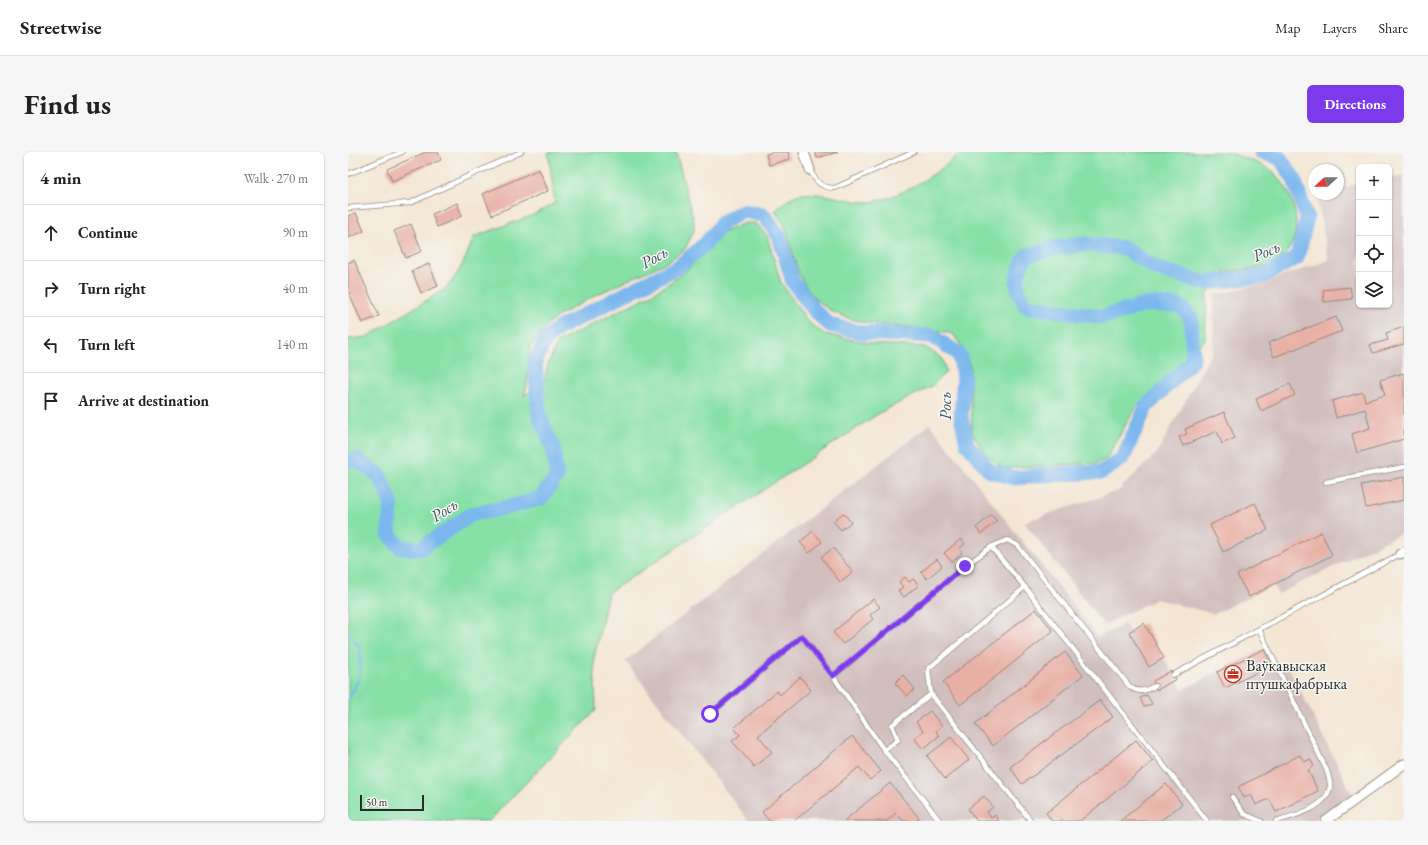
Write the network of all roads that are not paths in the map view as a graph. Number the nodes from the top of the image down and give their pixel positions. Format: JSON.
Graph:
{"nodes":[{"id":1,"x":402,"y":152,"type":"edge"},
{"id":2,"x":521,"y":152,"type":"edge"},
{"id":3,"x":804,"y":152,"type":"edge"},
{"id":4,"x":914,"y":152,"type":"edge"},
{"id":5,"x":810,"y":170,"type":"joint"},
{"id":6,"x":348,"y":174,"type":"edge"},
{"id":7,"x":348,"y":208,"type":"edge"},
{"id":8,"x":1404,"y":467,"type":"edge"},
{"id":9,"x":1326,"y":482,"type":"dead end"},
{"id":10,"x":991,"y":547,"type":"junction"},
{"id":11,"x":1402,"y":553,"type":"edge"},
{"id":12,"x":1025,"y":587,"type":"junction"},
{"id":13,"x":1259,"y":629,"type":"junction"},
{"id":14,"x":1173,"y":675,"type":"dead end"},
{"id":15,"x":833,"y":676,"type":"junction"},
{"id":16,"x":1155,"y":686,"type":"dead end"},
{"id":17,"x":931,"y":694,"type":"junction"},
{"id":18,"x":710,"y":714,"type":"dead end"},
{"id":19,"x":884,"y":750,"type":"junction"},
{"id":20,"x":1404,"y":764,"type":"edge"},
{"id":21,"x":1232,"y":797,"type":"dead end"},
{"id":22,"x":940,"y":821,"type":"edge"},
{"id":23,"x":1031,"y":821,"type":"edge"},
{"id":24,"x":1207,"y":821,"type":"edge"},
{"id":25,"x":1261,"y":821,"type":"edge"},
{"id":26,"x":1276,"y":821,"type":"edge"},
{"id":27,"x":1326,"y":821,"type":"edge"}],
"edges":[{"from":1,"to":6,"type":"lane"},
{"from":2,"to":7,"type":"lane"},
{"from":3,"to":5,"type":"street"},
{"from":4,"to":5,"type":"lane"},
{"from":8,"to":9,"type":"lane"},
{"from":10,"to":12,"type":"lane"},
{"from":10,"to":15,"type":"lane"},
{"from":10,"to":16,"type":"lane"},
{"from":11,"to":13,"type":"lane"},
{"from":12,"to":17,"type":"lane"},
{"from":12,"to":24,"type":"lane"},
{"from":13,"to":14,"type":"lane"},
{"from":13,"to":26,"type":"lane"},
{"from":15,"to":18,"type":"lane"},
{"from":15,"to":19,"type":"lane"},
{"from":17,"to":19,"type":"lane"},
{"from":17,"to":23,"type":"lane"},
{"from":19,"to":22,"type":"lane"},
{"from":20,"to":27,"type":"street"},
{"from":21,"to":25,"type":"lane"}]}
